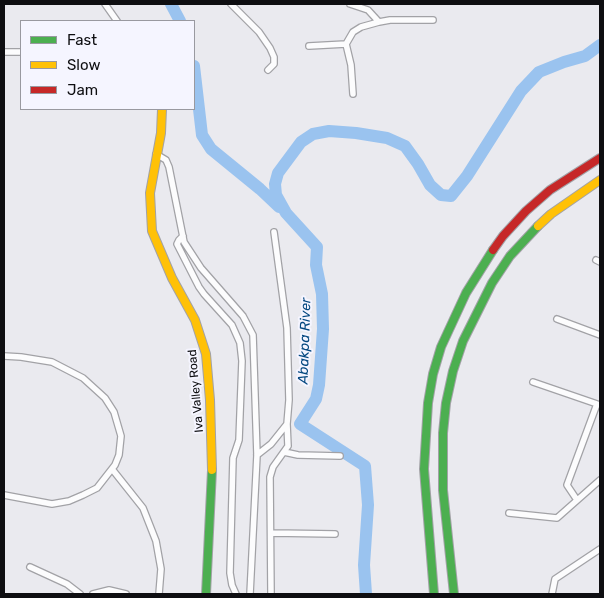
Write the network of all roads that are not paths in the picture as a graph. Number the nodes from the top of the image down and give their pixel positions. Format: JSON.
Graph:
{"nodes":[{"id":1,"x":105,"y":4,"type":"edge"},
{"id":2,"x":231,"y":4,"type":"edge"},
{"id":3,"x":350,"y":4,"type":"edge"},
{"id":4,"x":116,"y":20,"type":"edge"},
{"id":5,"x":433,"y":20,"type":"dead end"},
{"id":6,"x":379,"y":22,"type":"junction"},
{"id":7,"x":346,"y":44,"type":"junction"},
{"id":8,"x":309,"y":46,"type":"dead end"},
{"id":9,"x":4,"y":52,"type":"edge"},
{"id":10,"x":20,"y":52,"type":"edge"},
{"id":11,"x":268,"y":70,"type":"dead end"},
{"id":12,"x":353,"y":94,"type":"dead end"},
{"id":13,"x":162,"y":110,"type":"edge"},
{"id":14,"x":156,"y":154,"type":"junction"},
{"id":15,"x":600,"y":158,"type":"edge"},
{"id":16,"x":600,"y":180,"type":"edge"},
{"id":17,"x":274,"y":232,"type":"dead end"},
{"id":18,"x":183,"y":236,"type":"junction"},
{"id":19,"x":557,"y":319,"type":"dead end"},
{"id":20,"x":600,"y":336,"type":"edge"},
{"id":21,"x":4,"y":356,"type":"edge"},
{"id":22,"x":534,"y":382,"type":"dead end"},
{"id":23,"x":599,"y":405,"type":"edge"},
{"id":24,"x":287,"y":424,"type":"junction"},
{"id":25,"x":284,"y":452,"type":"junction"},
{"id":26,"x":257,"y":455,"type":"junction"},
{"id":27,"x":340,"y":456,"type":"dead end"},
{"id":28,"x":112,"y":469,"type":"junction"},
{"id":29,"x":600,"y":480,"type":"edge"},
{"id":30,"x":4,"y":495,"type":"edge"},
{"id":31,"x":577,"y":500,"type":"junction"},
{"id":32,"x":509,"y":513,"type":"dead end"},
{"id":33,"x":272,"y":533,"type":"junction"},
{"id":34,"x":335,"y":534,"type":"dead end"},
{"id":35,"x":600,"y":548,"type":"edge"},
{"id":36,"x":30,"y":567,"type":"dead end"},
{"id":37,"x":80,"y":594,"type":"edge"},
{"id":38,"x":93,"y":594,"type":"edge"},
{"id":39,"x":126,"y":594,"type":"edge"},
{"id":40,"x":159,"y":594,"type":"edge"},
{"id":41,"x":206,"y":594,"type":"edge"},
{"id":42,"x":236,"y":594,"type":"edge"},
{"id":43,"x":250,"y":594,"type":"edge"},
{"id":44,"x":271,"y":594,"type":"edge"},
{"id":45,"x":434,"y":594,"type":"edge"},
{"id":46,"x":454,"y":594,"type":"edge"},
{"id":47,"x":552,"y":594,"type":"edge"}],
"edges":[{"from":1,"to":4,"type":"street"},
{"from":2,"to":11,"type":"street"},
{"from":3,"to":6,"type":"street"},
{"from":5,"to":6,"type":"street"},
{"from":6,"to":7,"type":"street"},
{"from":7,"to":8,"type":"street"},
{"from":7,"to":12,"type":"street"},
{"from":9,"to":10,"type":"street"},
{"from":13,"to":14,"type":"main road","name":"Iva Valley Road"},
{"from":14,"to":18,"type":"street"},
{"from":14,"to":41,"type":"main road","name":"Iva Valley Road"},
{"from":15,"to":45,"type":"main road"},
{"from":16,"to":46,"type":"main road"},
{"from":17,"to":24,"type":"street"},
{"from":18,"to":26,"type":"street"},
{"from":18,"to":42,"type":"street"},
{"from":19,"to":20,"type":"street"},
{"from":21,"to":28,"type":"street"},
{"from":22,"to":23,"type":"street"},
{"from":23,"to":31,"type":"street"},
{"from":24,"to":25,"type":"street"},
{"from":24,"to":26,"type":"street"},
{"from":25,"to":27,"type":"street"},
{"from":25,"to":33,"type":"street"},
{"from":26,"to":43,"type":"street"},
{"from":28,"to":30,"type":"street"},
{"from":28,"to":40,"type":"street"},
{"from":29,"to":31,"type":"street"},
{"from":31,"to":32,"type":"street"},
{"from":33,"to":34,"type":"street"},
{"from":33,"to":44,"type":"street"},
{"from":35,"to":47,"type":"street"},
{"from":36,"to":37,"type":"street"},
{"from":38,"to":39,"type":"street"}]}
